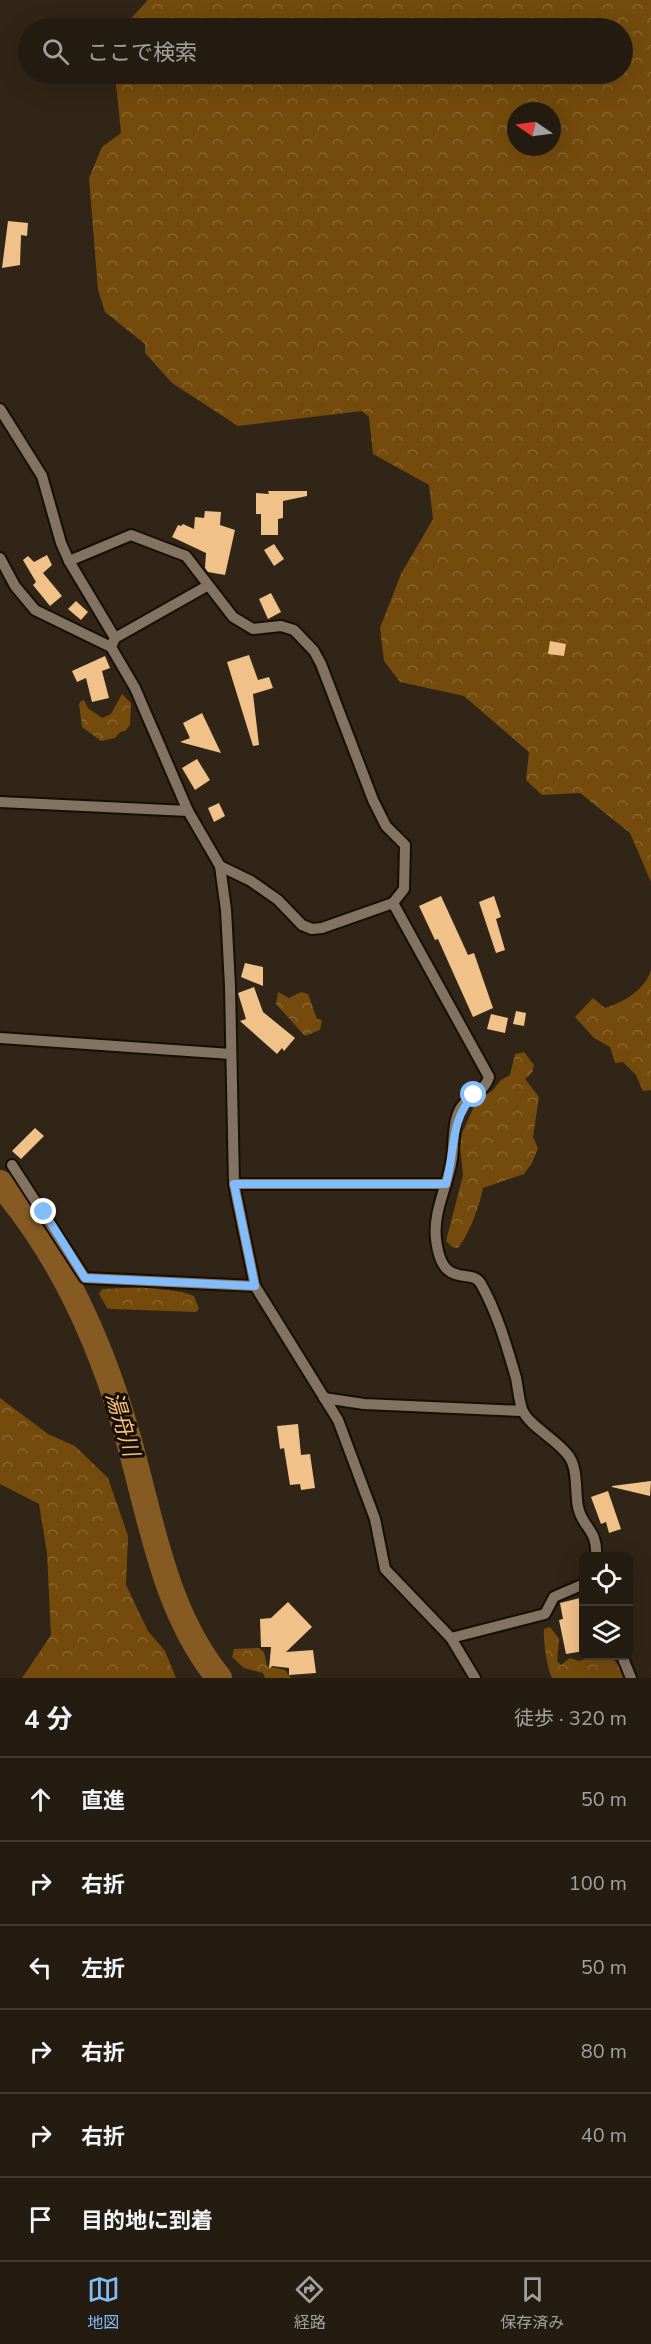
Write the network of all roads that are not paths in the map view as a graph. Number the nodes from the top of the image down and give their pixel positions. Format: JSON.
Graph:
{"nodes":[{"id":1,"x":0,"y":409,"type":"edge"},
{"id":2,"x":0,"y":558,"type":"edge"},
{"id":3,"x":69,"y":561,"type":"junction"},
{"id":4,"x":207,"y":586,"type":"junction"},
{"id":5,"x":113,"y":643,"type":"junction"},
{"id":6,"x":0,"y":802,"type":"edge"},
{"id":7,"x":188,"y":811,"type":"junction"},
{"id":8,"x":220,"y":866,"type":"junction"},
{"id":9,"x":393,"y":903,"type":"junction"},
{"id":10,"x":0,"y":1038,"type":"edge"},
{"id":11,"x":231,"y":1053,"type":"junction"},
{"id":12,"x":12,"y":1166,"type":"dead end"},
{"id":13,"x":234,"y":1184,"type":"junction"},
{"id":14,"x":446,"y":1184,"type":"junction"},
{"id":15,"x":255,"y":1286,"type":"junction"},
{"id":16,"x":324,"y":1398,"type":"junction"},
{"id":17,"x":522,"y":1411,"type":"junction"},
{"id":18,"x":597,"y":1552,"type":"edge"},
{"id":19,"x":579,"y":1586,"type":"edge"},
{"id":20,"x":451,"y":1638,"type":"junction"},
{"id":21,"x":624,"y":1660,"type":"edge"},
{"id":22,"x":475,"y":1678,"type":"edge"},
{"id":23,"x":632,"y":1678,"type":"edge"}],
"edges":[{"from":1,"to":3,"type":"street"},
{"from":2,"to":5,"type":"street"},
{"from":3,"to":4,"type":"street"},
{"from":3,"to":5,"type":"street"},
{"from":4,"to":5,"type":"street"},
{"from":4,"to":9,"type":"street"},
{"from":5,"to":7,"type":"street"},
{"from":6,"to":7,"type":"street"},
{"from":7,"to":8,"type":"street"},
{"from":8,"to":9,"type":"street"},
{"from":8,"to":11,"type":"street"},
{"from":9,"to":14,"type":"street"},
{"from":10,"to":11,"type":"street"},
{"from":11,"to":13,"type":"street"},
{"from":12,"to":15,"type":"street"},
{"from":13,"to":14,"type":"street"},
{"from":13,"to":15,"type":"street"},
{"from":14,"to":17,"type":"street"},
{"from":15,"to":16,"type":"street"},
{"from":16,"to":17,"type":"street"},
{"from":16,"to":20,"type":"street"},
{"from":17,"to":18,"type":"street"},
{"from":19,"to":20,"type":"street"},
{"from":20,"to":22,"type":"street"},
{"from":21,"to":23,"type":"street"}]}
